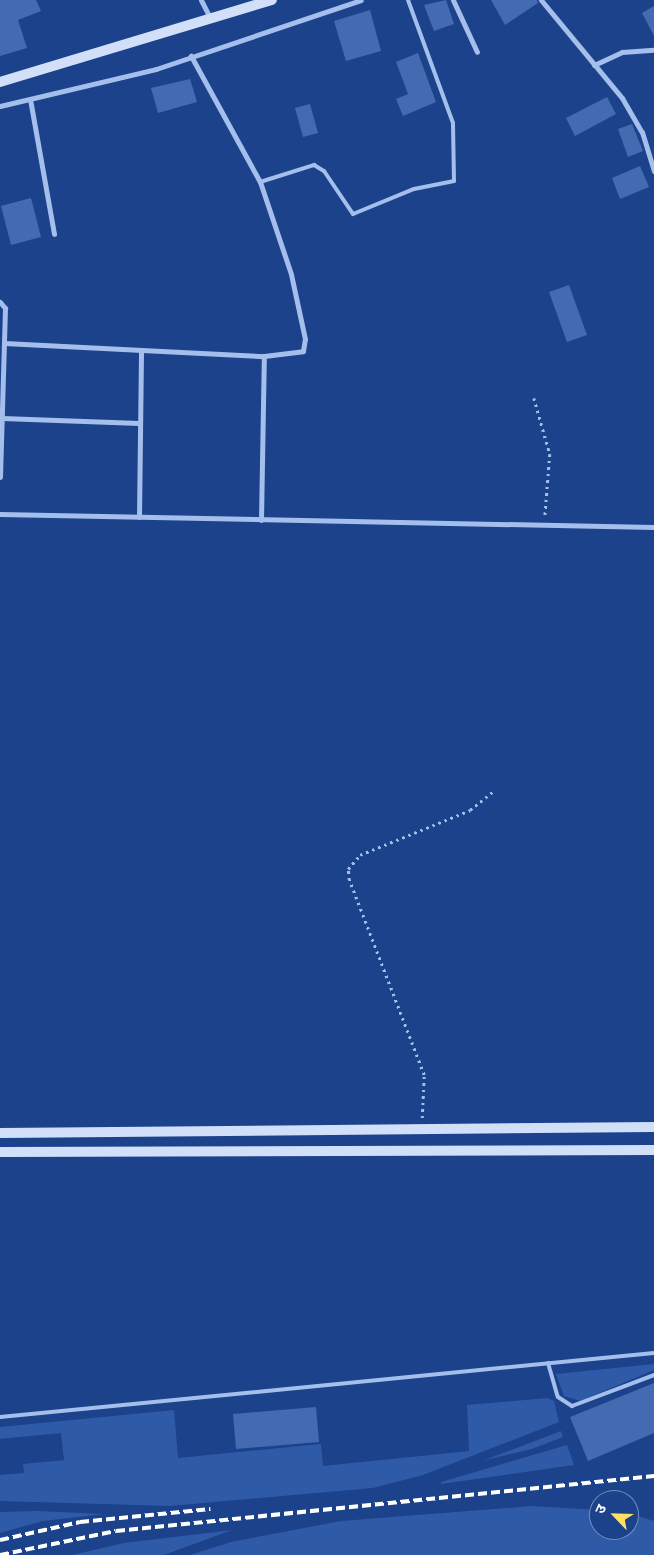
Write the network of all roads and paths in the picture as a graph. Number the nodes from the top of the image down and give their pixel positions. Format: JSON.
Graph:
{"nodes":[{"id":1,"x":201,"y":0,"type":"edge"},
{"id":2,"x":272,"y":0,"type":"edge"},
{"id":3,"x":360,"y":0,"type":"edge"},
{"id":4,"x":408,"y":0,"type":"edge"},
{"id":5,"x":453,"y":0,"type":"edge"},
{"id":6,"x":540,"y":0,"type":"edge"},
{"id":7,"x":210,"y":18,"type":"junction"},
{"id":8,"x":654,"y":50,"type":"edge"},
{"id":9,"x":477,"y":52,"type":"dead end"},
{"id":10,"x":191,"y":56,"type":"junction"},
{"id":11,"x":594,"y":65,"type":"junction"},
{"id":12,"x":0,"y":82,"type":"edge"},
{"id":13,"x":30,"y":99,"type":"junction"},
{"id":14,"x":0,"y":106,"type":"edge"},
{"id":15,"x":654,"y":171,"type":"edge"},
{"id":16,"x":260,"y":182,"type":"junction"},
{"id":17,"x":54,"y":234,"type":"dead end"},
{"id":18,"x":0,"y":302,"type":"edge"},
{"id":19,"x":4,"y":343,"type":"junction"},
{"id":20,"x":141,"y":350,"type":"junction"},
{"id":21,"x":264,"y":356,"type":"junction"},
{"id":22,"x":534,"y":398,"type":"dead end"},
{"id":23,"x":2,"y":418,"type":"junction"},
{"id":24,"x":139,"y":423,"type":"junction"},
{"id":25,"x":0,"y":478,"type":"edge"},
{"id":26,"x":0,"y":514,"type":"edge"},
{"id":27,"x":138,"y":517,"type":"junction"},
{"id":28,"x":261,"y":520,"type":"junction"},
{"id":29,"x":544,"y":526,"type":"junction"},
{"id":30,"x":654,"y":527,"type":"edge"},
{"id":31,"x":495,"y":790,"type":"dead end"},
{"id":32,"x":654,"y":1127,"type":"edge"},
{"id":33,"x":421,"y":1128,"type":"junction"},
{"id":34,"x":0,"y":1132,"type":"edge"},
{"id":35,"x":654,"y":1150,"type":"edge"},
{"id":36,"x":0,"y":1152,"type":"edge"},
{"id":37,"x":654,"y":1353,"type":"edge"},
{"id":38,"x":548,"y":1363,"type":"junction"},
{"id":39,"x":654,"y":1375,"type":"edge"},
{"id":40,"x":0,"y":1417,"type":"edge"}],
"edges":[{"from":1,"to":7,"type":"street"},
{"from":2,"to":7,"type":"street"},
{"from":3,"to":10,"type":"street"},
{"from":4,"to":16,"type":"lane"},
{"from":5,"to":9,"type":"street"},
{"from":6,"to":11,"type":"street"},
{"from":7,"to":12,"type":"street"},
{"from":8,"to":11,"type":"street"},
{"from":10,"to":13,"type":"street"},
{"from":10,"to":16,"type":"street"},
{"from":11,"to":15,"type":"street"},
{"from":13,"to":14,"type":"street"},
{"from":13,"to":17,"type":"street"},
{"from":16,"to":21,"type":"street"},
{"from":18,"to":19,"type":"street"},
{"from":19,"to":20,"type":"street"},
{"from":19,"to":23,"type":"street"},
{"from":20,"to":21,"type":"street"},
{"from":20,"to":24,"type":"street"},
{"from":21,"to":28,"type":"street"},
{"from":22,"to":29,"type":"path"},
{"from":23,"to":24,"type":"street"},
{"from":23,"to":25,"type":"street"},
{"from":24,"to":27,"type":"street"},
{"from":26,"to":27,"type":"street"},
{"from":27,"to":28,"type":"street"},
{"from":28,"to":29,"type":"street"},
{"from":29,"to":30,"type":"street"},
{"from":31,"to":33,"type":"path"},
{"from":32,"to":33,"type":"street"},
{"from":33,"to":34,"type":"street"},
{"from":35,"to":36,"type":"street"},
{"from":37,"to":38,"type":"lane"},
{"from":38,"to":39,"type":"lane"},
{"from":38,"to":40,"type":"lane"}]}
